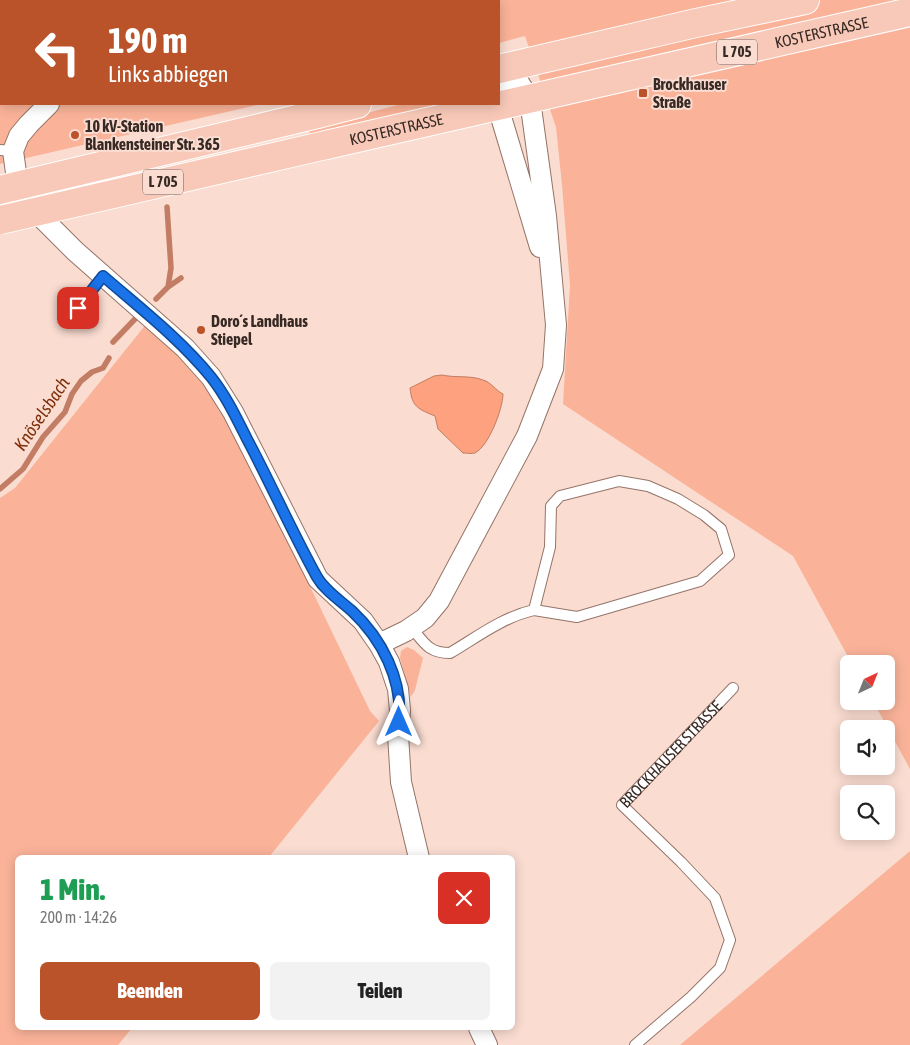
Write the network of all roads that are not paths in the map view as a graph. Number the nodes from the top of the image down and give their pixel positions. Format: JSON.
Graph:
{"nodes":[{"id":1,"x":805,"y":0,"type":"edge"},
{"id":2,"x":910,"y":12,"type":"edge"},
{"id":3,"x":504,"y":68,"type":"edge"},
{"id":4,"x":500,"y":94,"type":"edge"},
{"id":5,"x":530,"y":100,"type":"junction"},
{"id":6,"x":48,"y":105,"type":"edge"},
{"id":7,"x":353,"y":105,"type":"edge"},
{"id":8,"x":498,"y":107,"type":"junction"},
{"id":9,"x":6,"y":150,"type":"edge"},
{"id":10,"x":0,"y":190,"type":"edge"},
{"id":11,"x":0,"y":220,"type":"edge"},
{"id":12,"x":103,"y":276,"type":"junction"},
{"id":13,"x":554,"y":295,"type":"junction"},
{"id":14,"x":78,"y":308,"type":"dead end"},
{"id":15,"x":534,"y":610,"type":"junction"},
{"id":16,"x":412,"y":628,"type":"junction"},
{"id":17,"x":379,"y":644,"type":"junction"},
{"id":18,"x":733,"y":688,"type":"dead end"},
{"id":19,"x":418,"y":855,"type":"edge"},
{"id":20,"x":480,"y":1030,"type":"edge"},
{"id":21,"x":487,"y":1045,"type":"edge"},
{"id":22,"x":635,"y":1045,"type":"edge"}],
"edges":[{"from":1,"to":3,"type":"main road","number":"L 705"},
{"from":2,"to":5,"type":"main road","name":"KOSTERSTRASSE","number":"L 705"},
{"from":3,"to":4,"type":"street"},
{"from":3,"to":5,"type":"street"},
{"from":5,"to":8,"type":"main road","name":"KOSTERSTRASSE","number":"L 705"},
{"from":5,"to":13,"type":"street"},
{"from":6,"to":9,"type":"street"},
{"from":7,"to":10,"type":"main road","name":"KOSTERSTRASSE","number":"L 705","bridge":true},
{"from":8,"to":11,"type":"main road","name":"KOSTERSTRASSE","number":"L 705","bridge":true},
{"from":8,"to":13,"type":"street"},
{"from":9,"to":12,"type":"street"},
{"from":12,"to":14,"type":"lane"},
{"from":12,"to":17,"type":"street"},
{"from":13,"to":16,"type":"street"},
{"from":15,"to":15,"type":"lane"},
{"from":15,"to":16,"type":"lane"},
{"from":16,"to":17,"type":"street"},
{"from":17,"to":19,"type":"street"},
{"from":18,"to":22,"type":"lane","name":"BROCKHAUSER STRASSE"},
{"from":20,"to":21,"type":"street"}]}
